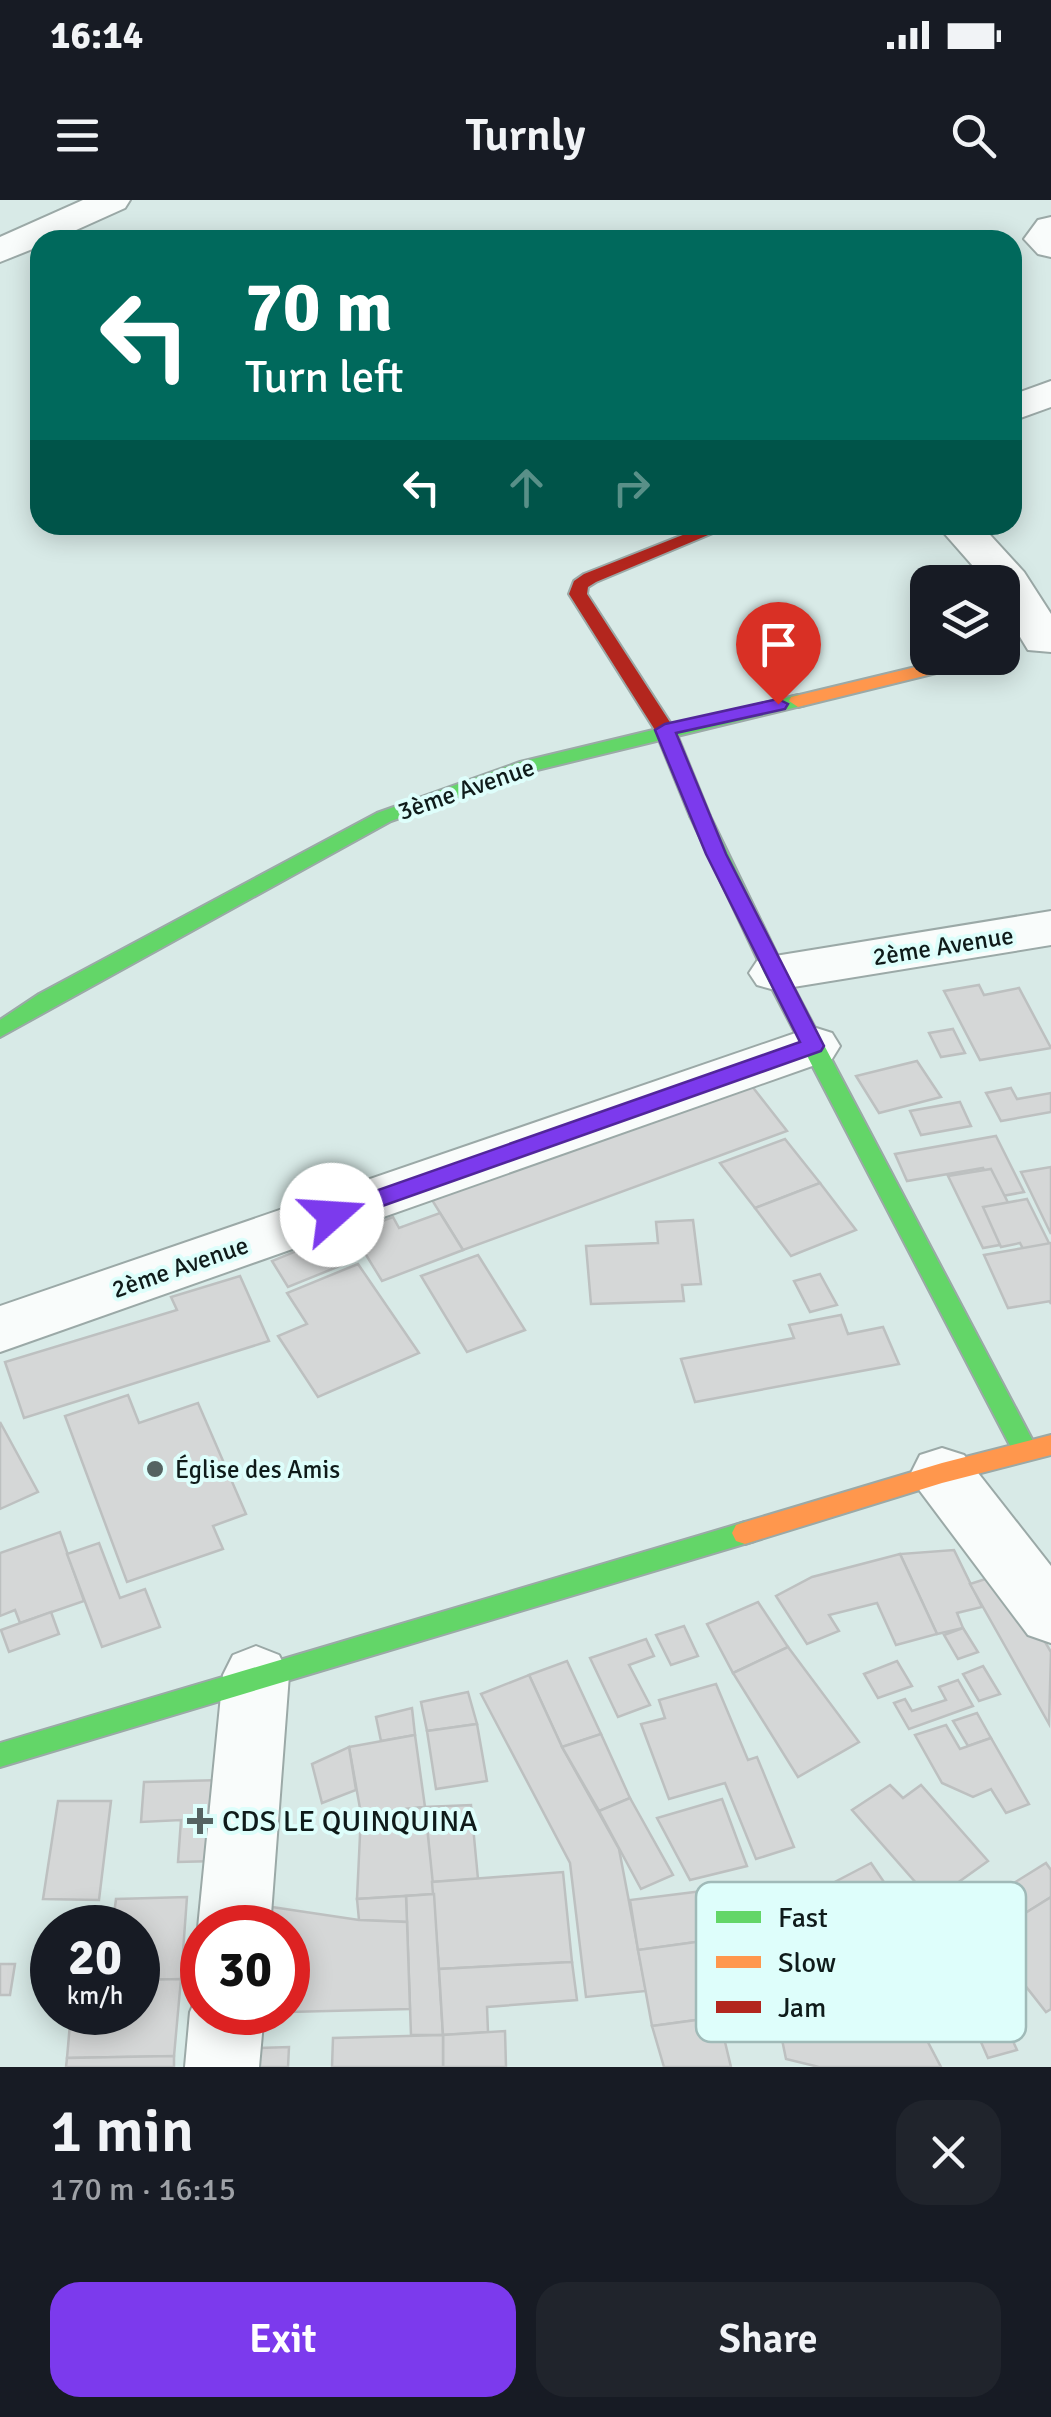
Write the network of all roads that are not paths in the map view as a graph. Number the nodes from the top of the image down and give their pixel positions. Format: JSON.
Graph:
{"nodes":[{"id":1,"x":112,"y":200,"type":"edge"},
{"id":2,"x":47,"y":230,"type":"edge"},
{"id":3,"x":30,"y":238,"type":"edge"},
{"id":4,"x":0,"y":252,"type":"edge"},
{"id":5,"x":1051,"y":393,"type":"edge"},
{"id":6,"x":1022,"y":405,"type":"edge"},
{"id":7,"x":699,"y":535,"type":"edge"},
{"id":8,"x":967,"y":535,"type":"edge"},
{"id":9,"x":1032,"y":643,"type":"edge"},
{"id":10,"x":910,"y":673,"type":"edge"},
{"id":11,"x":665,"y":730,"type":"junction"},
{"id":12,"x":1051,"y":928,"type":"edge"},
{"id":13,"x":775,"y":973,"type":"junction"},
{"id":14,"x":0,"y":1030,"type":"edge"},
{"id":15,"x":813,"y":1046,"type":"junction"},
{"id":16,"x":0,"y":1328,"type":"edge"},
{"id":17,"x":1051,"y":1445,"type":"edge"},
{"id":18,"x":1025,"y":1450,"type":"junction"},
{"id":19,"x":942,"y":1473,"type":"junction"},
{"id":20,"x":1051,"y":1615,"type":"edge"},
{"id":21,"x":256,"y":1675,"type":"junction"},
{"id":22,"x":0,"y":1755,"type":"edge"},
{"id":23,"x":236,"y":1905,"type":"edge"},
{"id":24,"x":225,"y":2035,"type":"edge"},
{"id":25,"x":222,"y":2067,"type":"edge"}],
"edges":[{"from":1,"to":2,"type":"street"},
{"from":3,"to":4,"type":"street"},
{"from":5,"to":6,"type":"street"},
{"from":7,"to":11,"type":"street"},
{"from":8,"to":9,"type":"street"},
{"from":10,"to":11,"type":"street","name":"3ème Avenue"},
{"from":11,"to":13,"type":"street"},
{"from":11,"to":14,"type":"street","name":"3ème Avenue"},
{"from":12,"to":13,"type":"street","name":"2ème Avenue"},
{"from":13,"to":15,"type":"street"},
{"from":15,"to":16,"type":"street","name":"2ème Avenue"},
{"from":15,"to":18,"type":"street"},
{"from":17,"to":18,"type":"street"},
{"from":18,"to":19,"type":"street"},
{"from":19,"to":20,"type":"street"},
{"from":19,"to":21,"type":"street"},
{"from":21,"to":22,"type":"street"},
{"from":21,"to":23,"type":"street"},
{"from":24,"to":25,"type":"street"}]}
